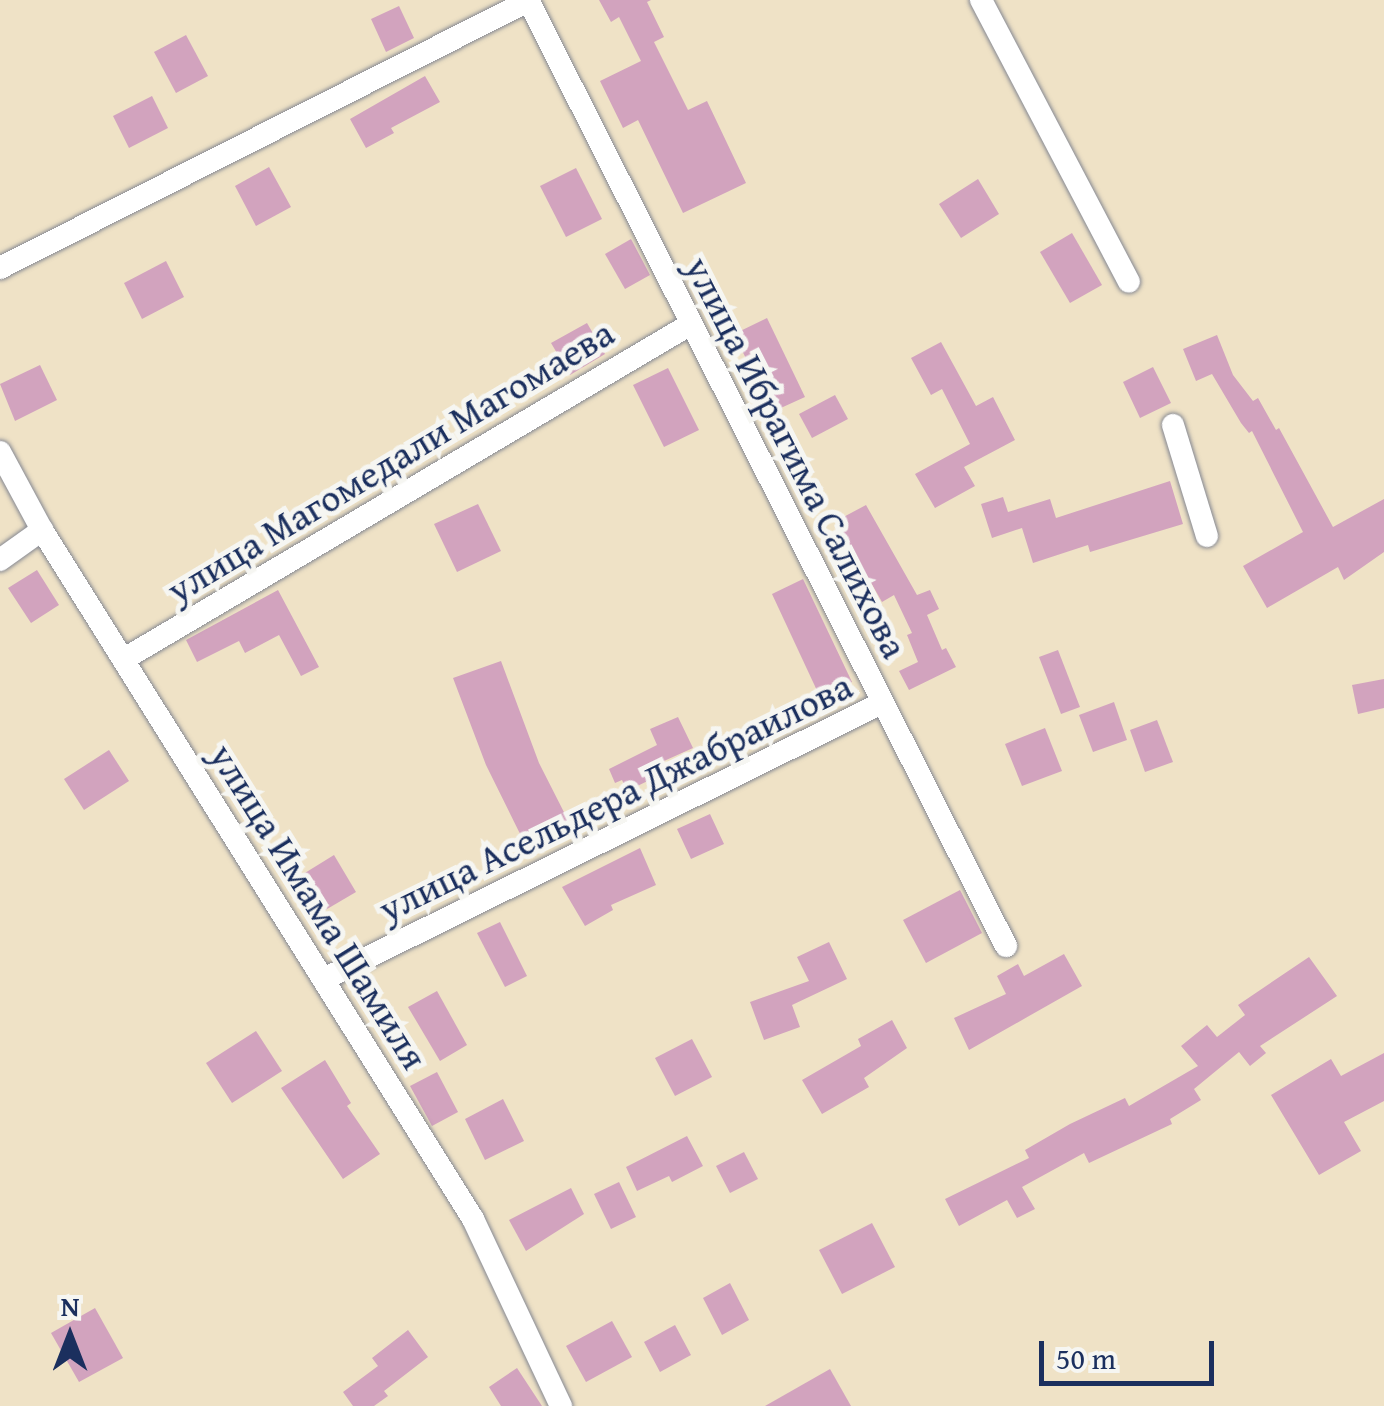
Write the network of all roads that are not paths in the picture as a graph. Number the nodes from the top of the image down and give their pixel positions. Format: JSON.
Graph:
{"nodes":[{"id":1,"x":528,"y":0,"type":"edge"},
{"id":2,"x":982,"y":0,"type":"edge"},
{"id":3,"x":0,"y":268,"type":"edge"},
{"id":4,"x":1130,"y":282,"type":"dead end"},
{"id":5,"x":691,"y":324,"type":"junction"},
{"id":6,"x":1172,"y":425,"type":"dead end"},
{"id":7,"x":0,"y":452,"type":"edge"},
{"id":8,"x":42,"y":530,"type":"junction"},
{"id":9,"x":1207,"y":536,"type":"dead end"},
{"id":10,"x":0,"y":560,"type":"edge"},
{"id":11,"x":124,"y":658,"type":"junction"},
{"id":12,"x":882,"y":704,"type":"junction"},
{"id":13,"x":1006,"y":946,"type":"dead end"},
{"id":14,"x":324,"y":980,"type":"junction"},
{"id":15,"x":560,"y":1406,"type":"edge"}],
"edges":[{"from":1,"to":3,"type":"street"},
{"from":1,"to":5,"type":"street","name":"улица Ибрагима Салихова"},
{"from":2,"to":4,"type":"street"},
{"from":5,"to":11,"type":"street","name":"улица Магомедали Магомаева"},
{"from":5,"to":12,"type":"street","name":"улица Ибрагима Салихова"},
{"from":6,"to":9,"type":"street"},
{"from":7,"to":8,"type":"street","name":"улица Имама Шамиля"},
{"from":8,"to":10,"type":"street"},
{"from":8,"to":11,"type":"street","name":"улица Имама Шамиля"},
{"from":11,"to":14,"type":"street","name":"улица Имама Шамиля"},
{"from":12,"to":13,"type":"street","name":"улица Ибрагима Салихова"},
{"from":12,"to":14,"type":"street","name":"улица Асельдера Джабраилова"},
{"from":14,"to":15,"type":"street","name":"улица Имама Шамиля"}]}
